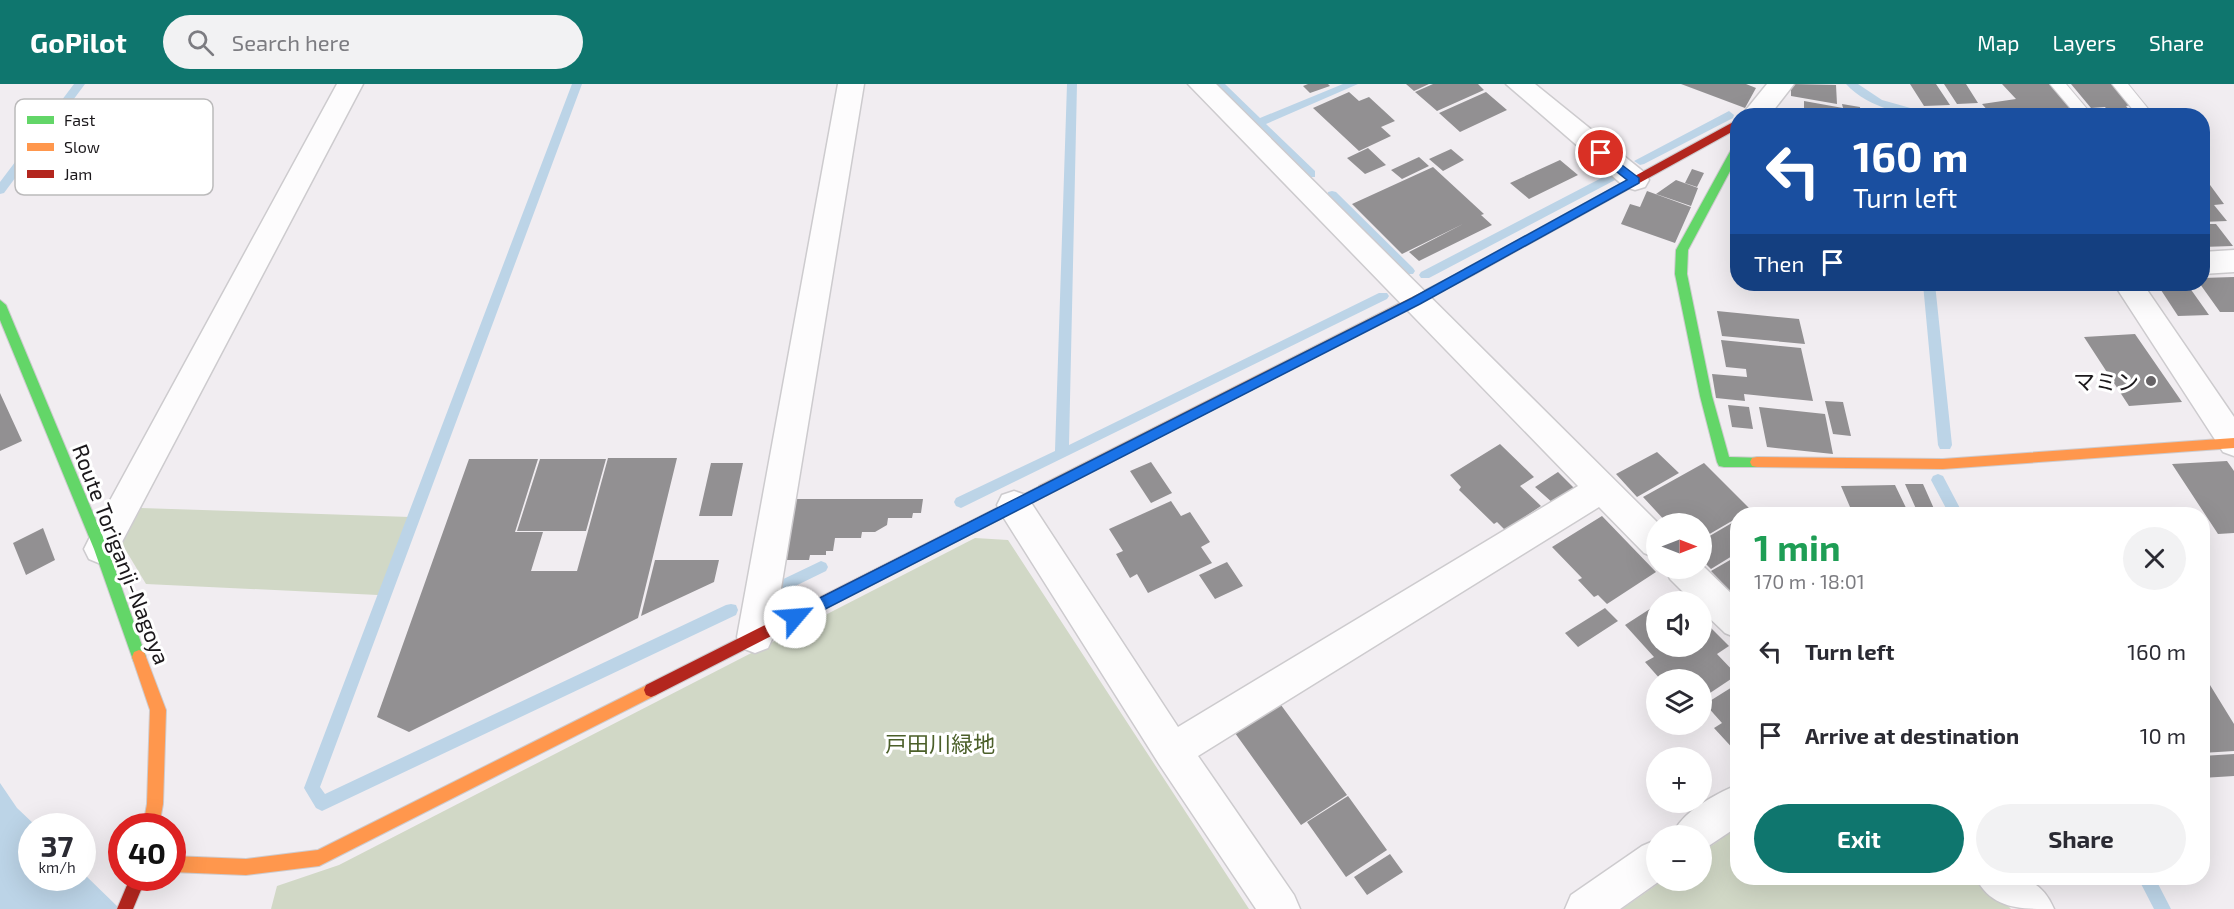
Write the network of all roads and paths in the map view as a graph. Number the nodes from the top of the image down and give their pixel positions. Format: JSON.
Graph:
{"nodes":[{"id":1,"x":350,"y":84,"type":"edge"},
{"id":2,"x":850,"y":84,"type":"edge"},
{"id":3,"x":1200,"y":84,"type":"edge"},
{"id":4,"x":1519,"y":84,"type":"edge"},
{"id":5,"x":1781,"y":84,"type":"edge"},
{"id":6,"x":2058,"y":84,"type":"edge"},
{"id":7,"x":2120,"y":84,"type":"edge"},
{"id":8,"x":1758,"y":108,"type":"edge"},
{"id":9,"x":2079,"y":108,"type":"edge"},
{"id":10,"x":2140,"y":108,"type":"edge"},
{"id":11,"x":1730,"y":128,"type":"edge"},
{"id":12,"x":1730,"y":161,"type":"edge"},
{"id":13,"x":1635,"y":180,"type":"junction"},
{"id":14,"x":2234,"y":261,"type":"edge"},
{"id":15,"x":2210,"y":262,"type":"edge"},
{"id":16,"x":2133,"y":291,"type":"edge"},
{"id":17,"x":1416,"y":301,"type":"junction"},
{"id":18,"x":0,"y":305,"type":"edge"},
{"id":19,"x":2234,"y":443,"type":"edge"},
{"id":20,"x":1600,"y":489,"type":"junction"},
{"id":21,"x":1014,"y":505,"type":"junction"},
{"id":22,"x":1646,"y":533,"type":"edge"},
{"id":23,"x":101,"y":549,"type":"junction"},
{"id":24,"x":1693,"y":579,"type":"edge"},
{"id":25,"x":1730,"y":615,"type":"edge"},
{"id":26,"x":755,"y":638,"type":"junction"},
{"id":27,"x":1172,"y":751,"type":"junction"},
{"id":28,"x":1730,"y":809,"type":"edge"},
{"id":29,"x":153,"y":813,"type":"edge"},
{"id":30,"x":1707,"y":825,"type":"edge"},
{"id":31,"x":186,"y":866,"type":"edge"},
{"id":32,"x":1646,"y":867,"type":"edge"},
{"id":33,"x":2005,"y":885,"type":"edge"},
{"id":34,"x":133,"y":891,"type":"edge"},
{"id":35,"x":125,"y":909,"type":"edge"},
{"id":36,"x":1280,"y":909,"type":"edge"},
{"id":37,"x":1585,"y":909,"type":"edge"},
{"id":38,"x":2034,"y":909,"type":"edge"}],
"edges":[{"from":1,"to":23,"type":"street"},
{"from":2,"to":26,"type":"street"},
{"from":3,"to":17,"type":"street"},
{"from":4,"to":13,"type":"street"},
{"from":5,"to":8,"type":"street"},
{"from":6,"to":9,"type":"lane"},
{"from":7,"to":10,"type":"lane"},
{"from":11,"to":13,"type":"street"},
{"from":12,"to":19,"type":"street"},
{"from":13,"to":17,"type":"street"},
{"from":14,"to":15,"type":"street"},
{"from":16,"to":19,"type":"street"},
{"from":17,"to":20,"type":"street"},
{"from":17,"to":21,"type":"street"},
{"from":18,"to":23,"type":"street","name":"Route Toriganji-Nagoya"},
{"from":20,"to":22,"type":"street"},
{"from":20,"to":27,"type":"street"},
{"from":21,"to":26,"type":"street"},
{"from":21,"to":27,"type":"street"},
{"from":23,"to":29,"type":"street","name":"Route Toriganji-Nagoya"},
{"from":24,"to":25,"type":"street"},
{"from":26,"to":31,"type":"street"},
{"from":27,"to":36,"type":"street"},
{"from":28,"to":30,"type":"street"},
{"from":32,"to":37,"type":"street"},
{"from":33,"to":38,"type":"street"},
{"from":34,"to":35,"type":"street"}]}
